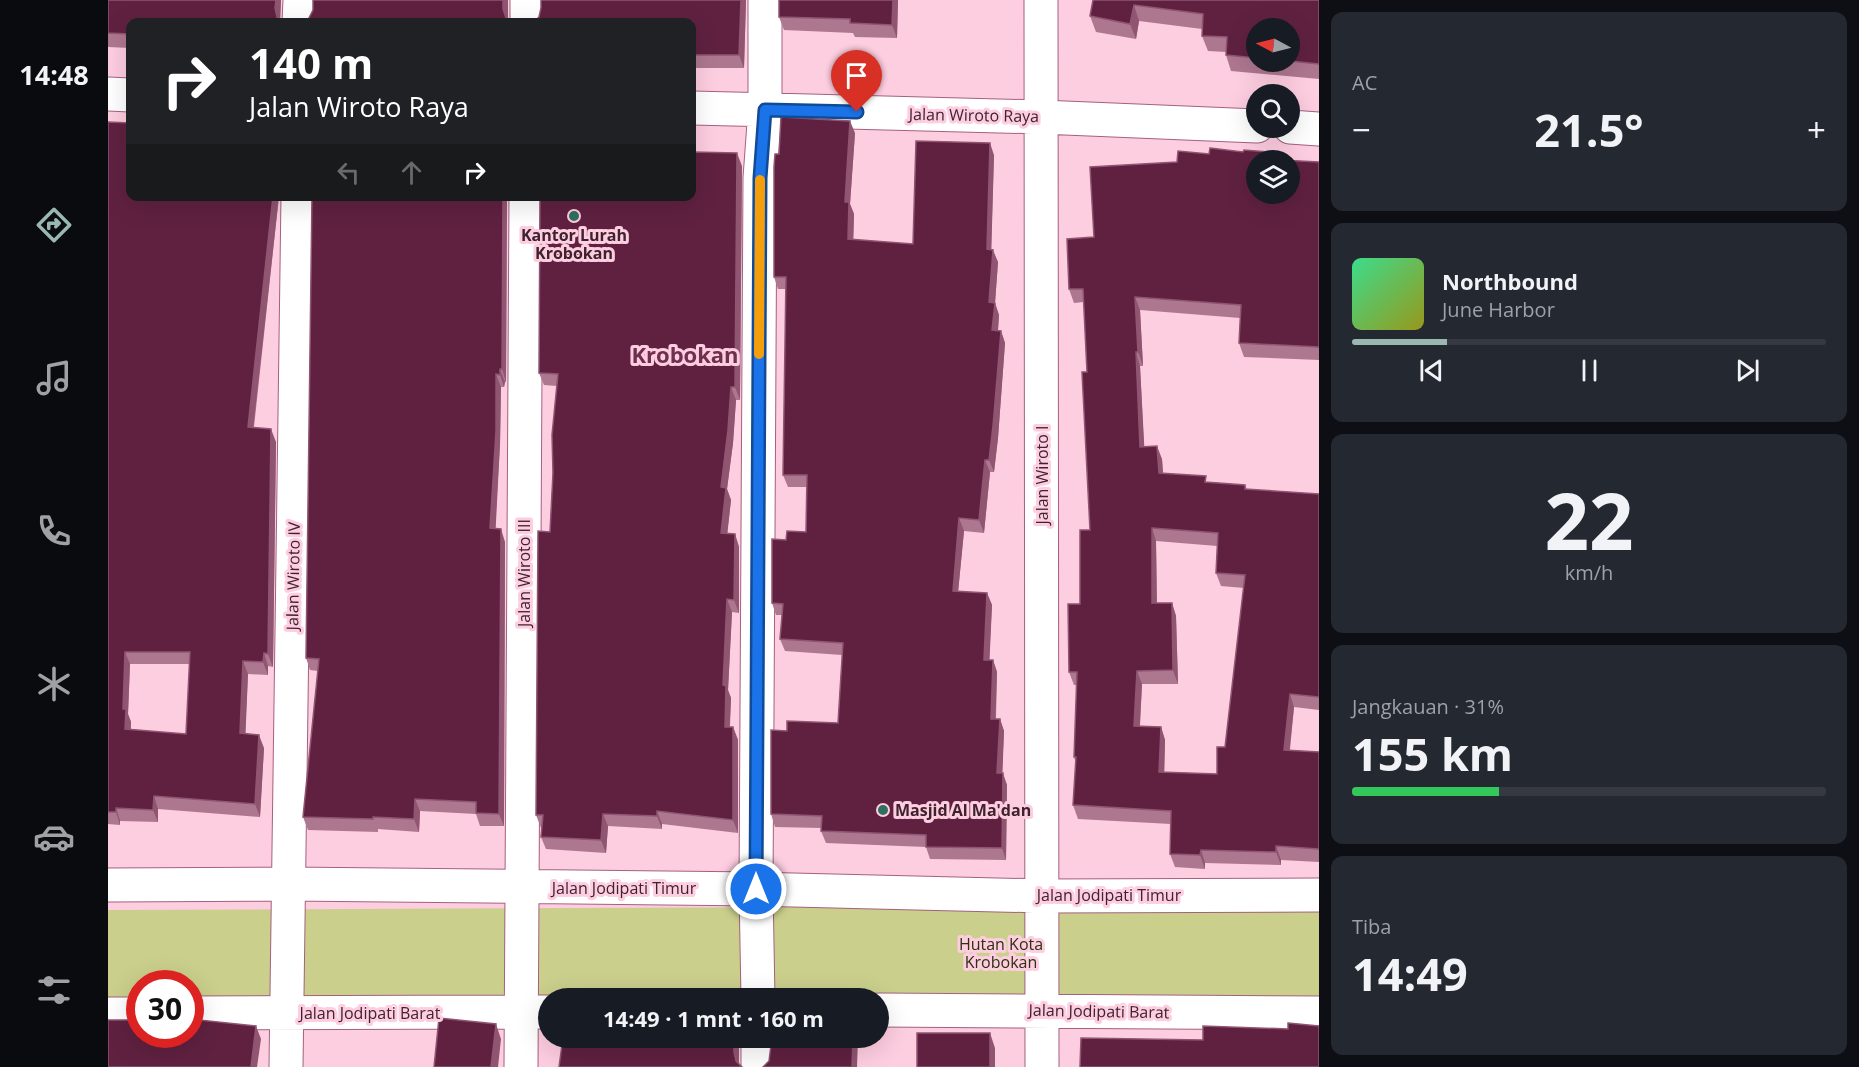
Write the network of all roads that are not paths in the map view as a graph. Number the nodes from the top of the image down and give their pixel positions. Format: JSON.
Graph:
{"nodes":[{"id":1,"x":300,"y":0,"type":"edge"},
{"id":2,"x":527,"y":0,"type":"edge"},
{"id":3,"x":765,"y":0,"type":"edge"},
{"id":4,"x":1041,"y":0,"type":"edge"},
{"id":5,"x":299,"y":18,"type":"edge"},
{"id":6,"x":527,"y":18,"type":"edge"},
{"id":7,"x":108,"y":94,"type":"edge"},
{"id":8,"x":126,"y":94,"type":"edge"},
{"id":9,"x":696,"y":108,"type":"edge"},
{"id":10,"x":765,"y":110,"type":"junction"},
{"id":11,"x":1041,"y":117,"type":"junction"},
{"id":12,"x":1246,"y":126,"type":"edge"},
{"id":13,"x":1300,"y":128,"type":"edge"},
{"id":14,"x":1319,"y":129,"type":"edge"},
{"id":15,"x":298,"y":201,"type":"edge"},
{"id":16,"x":526,"y":201,"type":"edge"},
{"id":17,"x":289,"y":884,"type":"junction"},
{"id":18,"x":108,"y":885,"type":"edge"},
{"id":19,"x":522,"y":888,"type":"junction"},
{"id":20,"x":756,"y":889,"type":"junction"},
{"id":21,"x":1319,"y":895,"type":"edge"},
{"id":22,"x":1043,"y":896,"type":"junction"},
{"id":23,"x":758,"y":988,"type":"edge"},
{"id":24,"x":889,"y":1010,"type":"edge"},
{"id":25,"x":1042,"y":1010,"type":"junction"},
{"id":26,"x":536,"y":1012,"type":"edge"},
{"id":27,"x":204,"y":1013,"type":"edge"},
{"id":28,"x":286,"y":1013,"type":"junction"},
{"id":29,"x":1319,"y":1013,"type":"edge"},
{"id":30,"x":108,"y":1014,"type":"edge"},
{"id":31,"x":126,"y":1014,"type":"edge"},
{"id":32,"x":758,"y":1048,"type":"edge"},
{"id":33,"x":286,"y":1067,"type":"edge"},
{"id":34,"x":521,"y":1067,"type":"edge"},
{"id":35,"x":758,"y":1067,"type":"edge"},
{"id":36,"x":1042,"y":1067,"type":"edge"}],
"edges":[{"from":1,"to":5,"type":"street"},
{"from":2,"to":6,"type":"street"},
{"from":3,"to":10,"type":"street"},
{"from":4,"to":11,"type":"street","name":"Jalan Wiroto I"},
{"from":7,"to":8,"type":"street"},
{"from":9,"to":10,"type":"street","name":"Jalan Wiroto Raya"},
{"from":10,"to":11,"type":"street","name":"Jalan Wiroto Raya"},
{"from":10,"to":20,"type":"street"},
{"from":11,"to":12,"type":"street","name":"Jalan Wiroto Raya"},
{"from":11,"to":22,"type":"street","name":"Jalan Wiroto I"},
{"from":13,"to":14,"type":"street"},
{"from":15,"to":17,"type":"street","name":"Jalan Wiroto IV"},
{"from":16,"to":19,"type":"street","name":"Jalan Wiroto III"},
{"from":17,"to":18,"type":"street","name":"Jalan Jodipati Timur"},
{"from":17,"to":19,"type":"street","name":"Jalan Jodipati Timur"},
{"from":17,"to":28,"type":"street","name":"Jalan Wiroto IV"},
{"from":19,"to":20,"type":"street","name":"Jalan Jodipati Timur"},
{"from":19,"to":26,"type":"street","name":"Jalan Wiroto III"},
{"from":20,"to":22,"type":"street","name":"Jalan Jodipati Timur"},
{"from":20,"to":23,"type":"street"},
{"from":21,"to":22,"type":"street","name":"Jalan Jodipati Timur"},
{"from":22,"to":25,"type":"street","name":"Jalan Wiroto I"},
{"from":24,"to":25,"type":"street","name":"Jalan Jodipati Barat"},
{"from":25,"to":29,"type":"street","name":"Jalan Jodipati Barat"},
{"from":25,"to":36,"type":"street","name":"Jalan Wiroto I"},
{"from":26,"to":28,"type":"street","name":"Jalan Jodipati Barat"},
{"from":26,"to":34,"type":"street","name":"Jalan Wiroto III"},
{"from":27,"to":28,"type":"street","name":"Jalan Jodipati Barat"},
{"from":28,"to":33,"type":"street","name":"Jalan Wiroto IV"},
{"from":30,"to":31,"type":"street"},
{"from":32,"to":35,"type":"street"}]}
